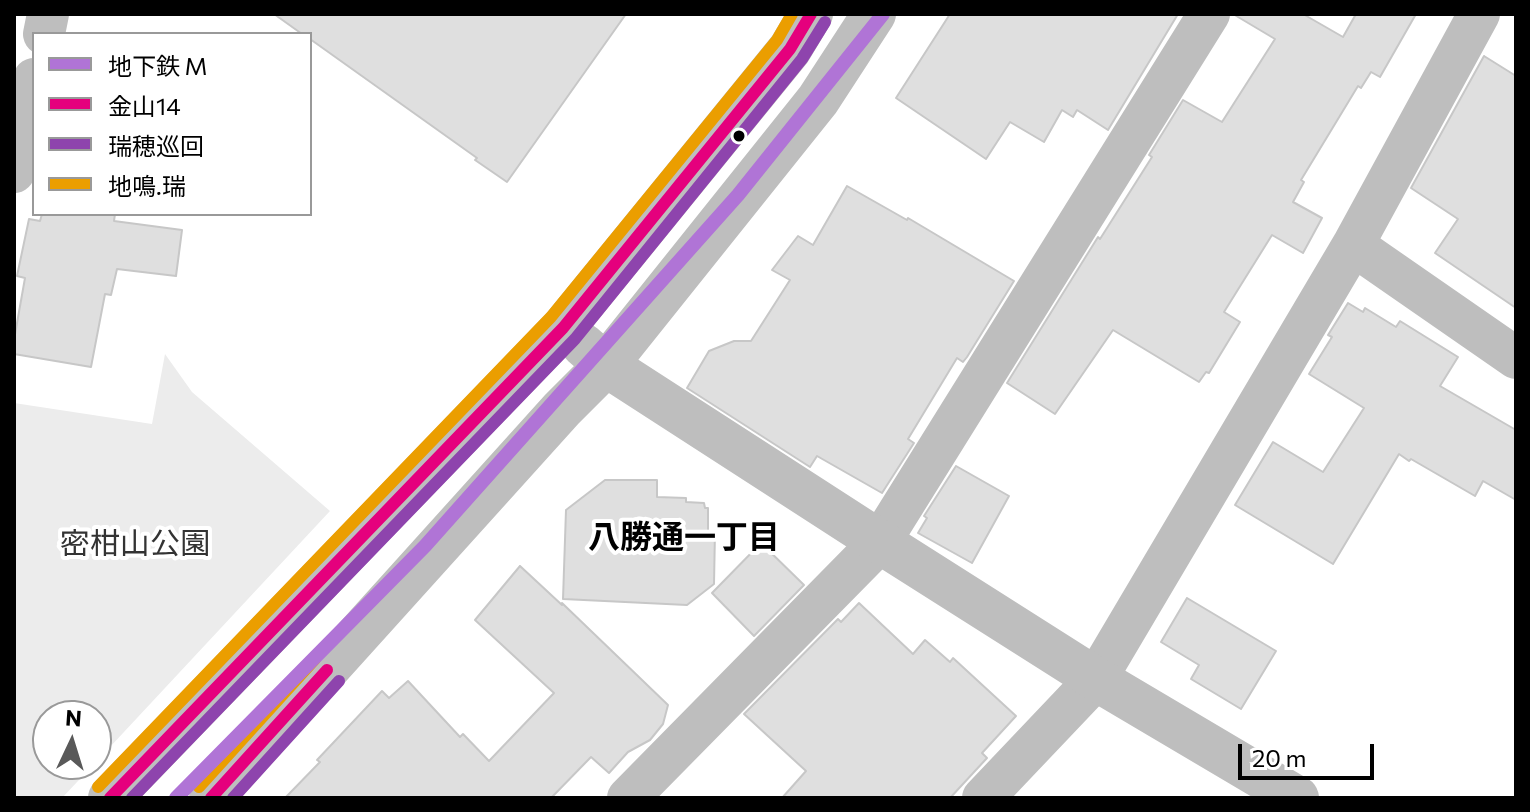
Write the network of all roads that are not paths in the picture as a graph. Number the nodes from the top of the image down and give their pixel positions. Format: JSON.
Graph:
{"nodes":[{"id":1,"x":811,"y":14,"type":"edge"},
{"id":2,"x":874,"y":14,"type":"edge"},
{"id":3,"x":1209,"y":14,"type":"edge"},
{"id":4,"x":1479,"y":14,"type":"edge"},
{"id":5,"x":32,"y":88,"type":"edge"},
{"id":6,"x":14,"y":172,"type":"edge"},
{"id":7,"x":1353,"y":245,"type":"junction"},
{"id":8,"x":563,"y":328,"type":"junction"},
{"id":9,"x":1516,"y":358,"type":"edge"},
{"id":10,"x":606,"y":365,"type":"junction"},
{"id":11,"x":880,"y":542,"type":"junction"},
{"id":12,"x":1096,"y":679,"type":"junction"},
{"id":13,"x":110,"y":798,"type":"edge"},
{"id":14,"x":211,"y":798,"type":"edge"},
{"id":15,"x":628,"y":798,"type":"edge"},
{"id":16,"x":983,"y":798,"type":"edge"},
{"id":17,"x":1297,"y":798,"type":"edge"}],
"edges":[{"from":1,"to":8,"type":"street"},
{"from":2,"to":10,"type":"street"},
{"from":3,"to":11,"type":"street"},
{"from":4,"to":7,"type":"street"},
{"from":5,"to":6,"type":"street"},
{"from":7,"to":9,"type":"street"},
{"from":7,"to":12,"type":"street"},
{"from":8,"to":10,"type":"street"},
{"from":8,"to":13,"type":"street"},
{"from":10,"to":11,"type":"street"},
{"from":10,"to":14,"type":"street"},
{"from":11,"to":12,"type":"street"},
{"from":11,"to":15,"type":"street"},
{"from":12,"to":16,"type":"street"},
{"from":12,"to":17,"type":"street"}]}
